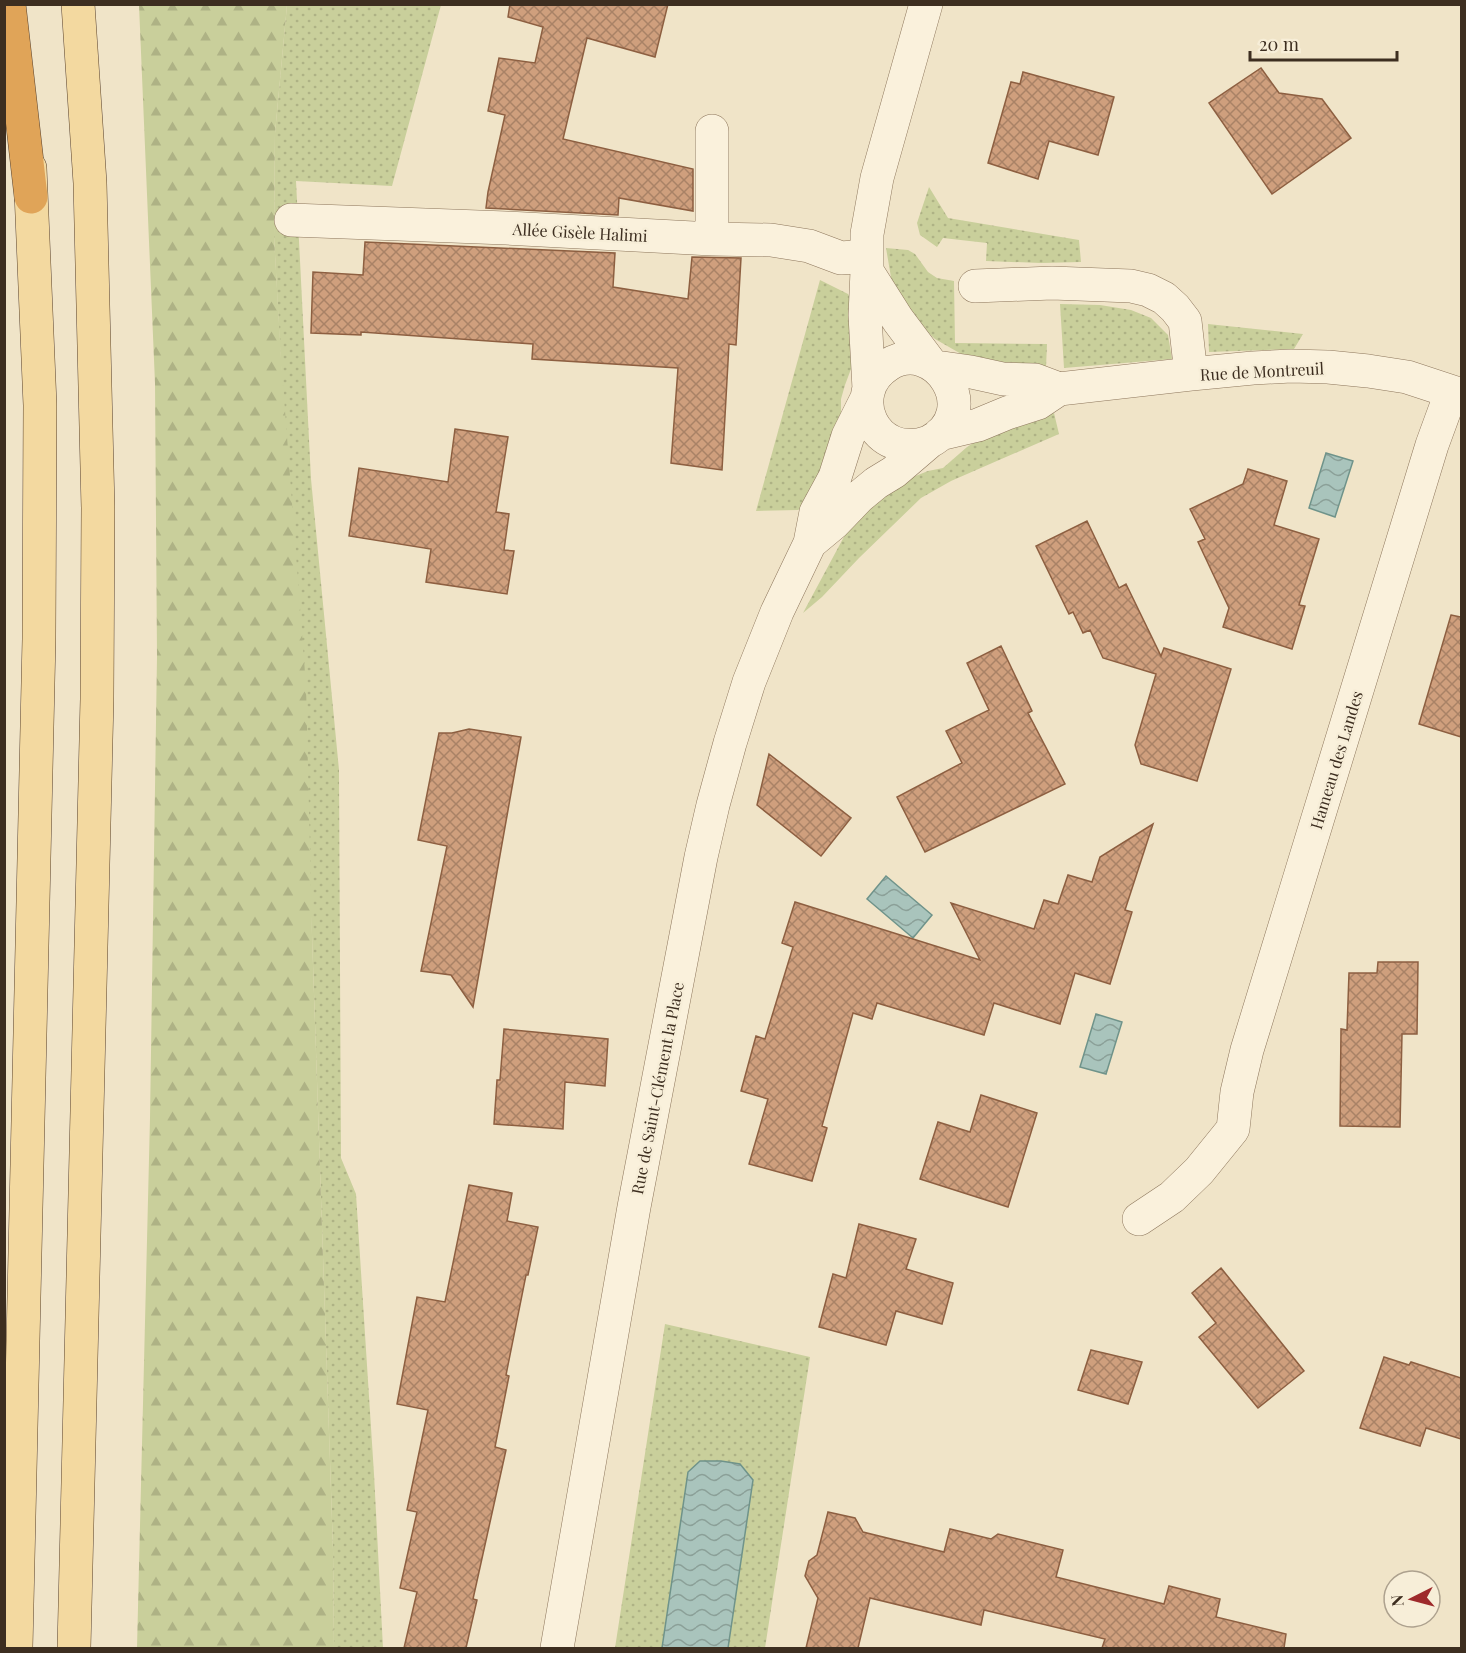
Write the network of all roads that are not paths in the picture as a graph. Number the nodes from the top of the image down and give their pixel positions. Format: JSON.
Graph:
{"nodes":[{"id":1,"x":9,"y":4,"type":"edge"},
{"id":2,"x":23,"y":4,"type":"edge"},
{"id":3,"x":78,"y":4,"type":"edge"},
{"id":4,"x":926,"y":4,"type":"edge"},
{"id":5,"x":712,"y":131,"type":"dead end"},
{"id":6,"x":31,"y":197,"type":"junction"},
{"id":7,"x":291,"y":220,"type":"dead end"},
{"id":8,"x":712,"y":239,"type":"junction"},
{"id":9,"x":867,"y":263,"type":"junction"},
{"id":10,"x":975,"y":286,"type":"dead end"},
{"id":11,"x":933,"y":365,"type":"junction"},
{"id":12,"x":1191,"y":374,"type":"junction"},
{"id":13,"x":1059,"y":389,"type":"junction"},
{"id":14,"x":868,"y":394,"type":"junction"},
{"id":15,"x":1456,"y":394,"type":"edge"},
{"id":16,"x":935,"y":438,"type":"junction"},
{"id":17,"x":810,"y":543,"type":"junction"},
{"id":18,"x":1139,"y":1219,"type":"dead end"},
{"id":19,"x":16,"y":1648,"type":"edge"},
{"id":20,"x":74,"y":1648,"type":"edge"},
{"id":21,"x":557,"y":1648,"type":"edge"}],
"edges":[{"from":1,"to":6,"type":"highway"},
{"from":2,"to":6,"type":"main road"},
{"from":3,"to":20,"type":"main road"},
{"from":4,"to":9,"type":"street"},
{"from":5,"to":8,"type":"street"},
{"from":6,"to":19,"type":"main road"},
{"from":7,"to":8,"type":"street","name":"Allée Gisèle Halimi"},
{"from":8,"to":9,"type":"street","name":"Allée Gisèle Halimi"},
{"from":9,"to":11,"type":"street","name":"Rue de Saint-Clément la Place"},
{"from":9,"to":14,"type":"street"},
{"from":10,"to":12,"type":"street"},
{"from":11,"to":13,"type":"street","name":"Rue de Montreuil"},
{"from":11,"to":14,"type":"street","name":"Rue de Saint-Clément la Place"},
{"from":11,"to":16,"type":"street","name":"Rue de Saint-Clément la Place"},
{"from":12,"to":13,"type":"street","name":"Rue de Montreuil"},
{"from":12,"to":15,"type":"street","name":"Rue de Montreuil"},
{"from":13,"to":16,"type":"street","name":"Rue de Montreuil"},
{"from":14,"to":16,"type":"street"},
{"from":14,"to":17,"type":"street","name":"Rue de Saint-Clément la Place"},
{"from":15,"to":18,"type":"street","name":"Hameau des Landes"},
{"from":16,"to":17,"type":"street","name":"Rue de Saint-Clément la Place"},
{"from":17,"to":21,"type":"street","name":"Rue de Saint-Clément la Place"}]}
